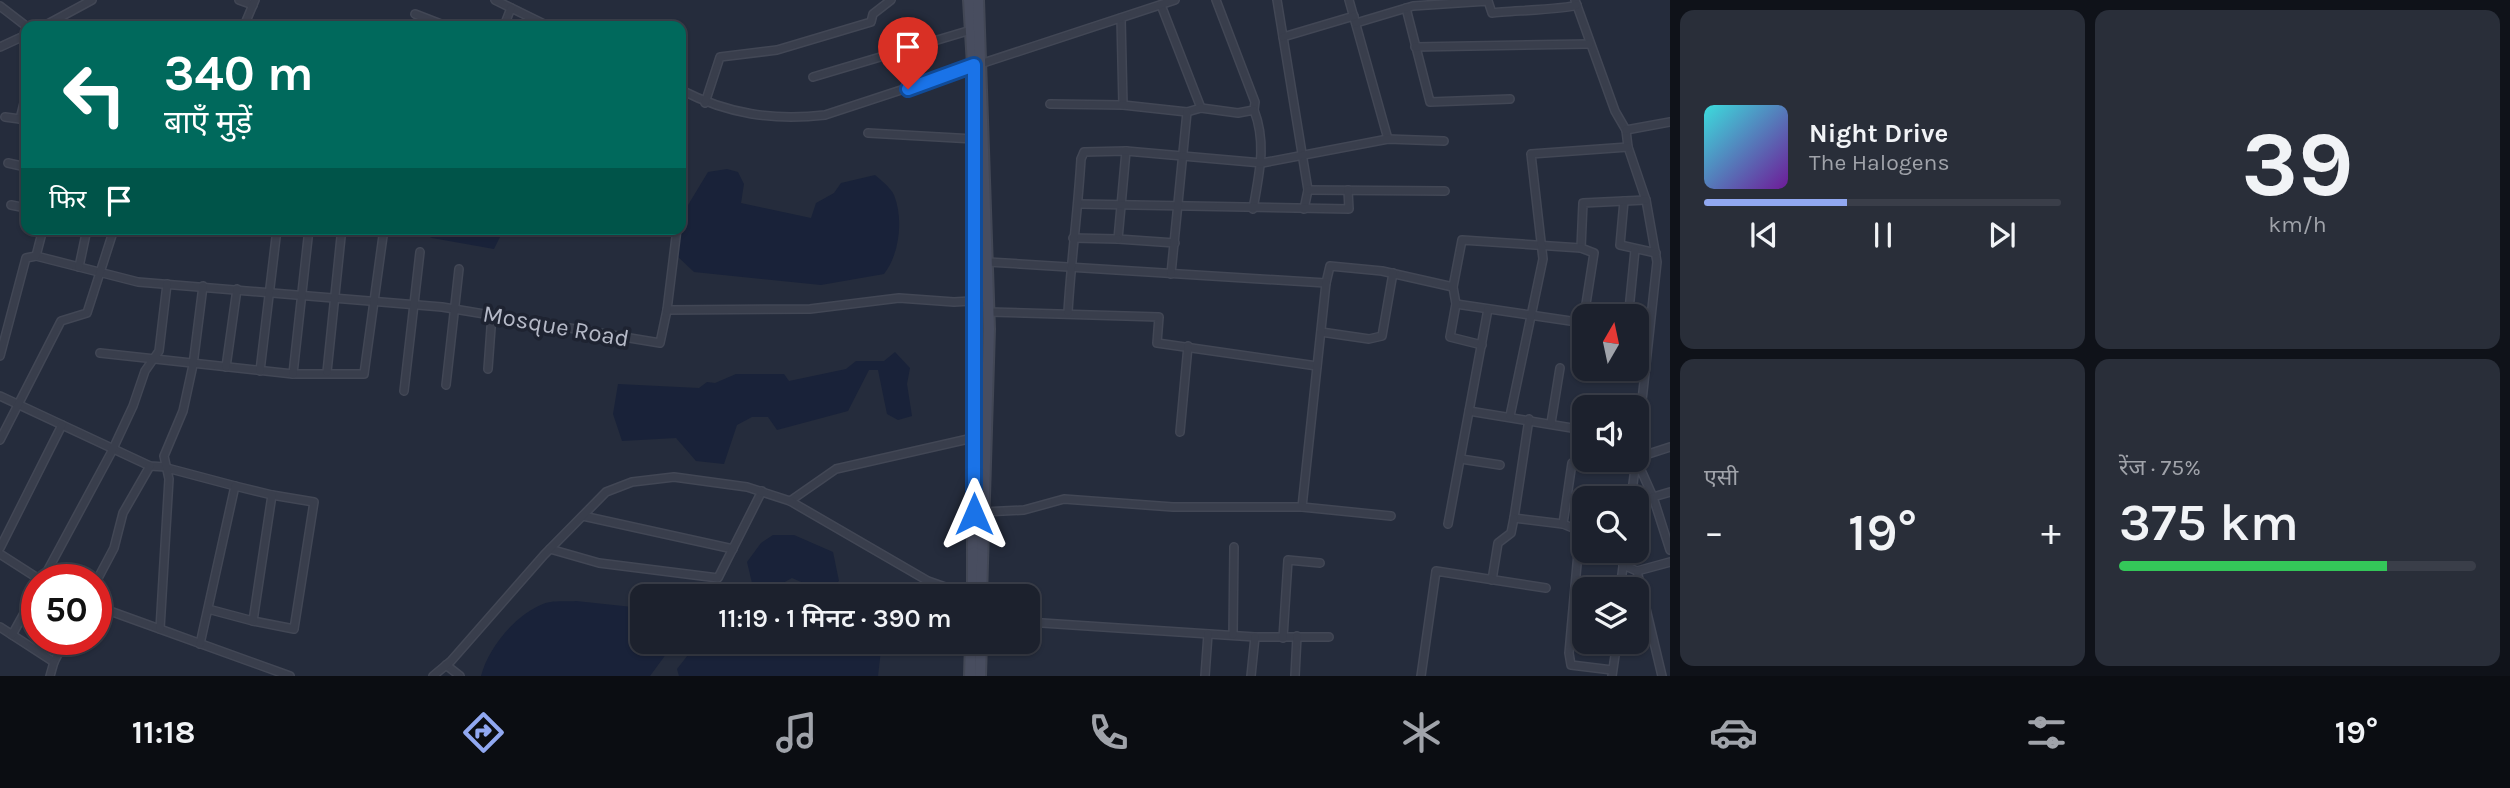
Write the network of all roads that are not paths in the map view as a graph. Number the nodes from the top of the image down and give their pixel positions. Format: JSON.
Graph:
{"nodes":[{"id":1,"x":92,"y":0,"type":"edge"},
{"id":2,"x":239,"y":0,"type":"edge"},
{"id":3,"x":495,"y":0,"type":"edge"},
{"id":4,"x":891,"y":0,"type":"edge"},
{"id":5,"x":969,"y":0,"type":"edge"},
{"id":6,"x":979,"y":0,"type":"edge"},
{"id":7,"x":1175,"y":0,"type":"edge"},
{"id":8,"x":1216,"y":0,"type":"edge"},
{"id":9,"x":1277,"y":0,"type":"edge"},
{"id":10,"x":1349,"y":0,"type":"edge"},
{"id":11,"x":1435,"y":2,"type":"edge"},
{"id":12,"x":1576,"y":2,"type":"edge"},
{"id":13,"x":254,"y":3,"type":"edge"},
{"id":14,"x":1161,"y":5,"type":"junction"},
{"id":15,"x":0,"y":6,"type":"edge"},
{"id":16,"x":511,"y":8,"type":"junction"},
{"id":17,"x":1406,"y":8,"type":"junction"},
{"id":18,"x":415,"y":14,"type":"dead end"},
{"id":19,"x":1121,"y":18,"type":"junction"},
{"id":20,"x":1355,"y":20,"type":"junction"},
{"id":21,"x":53,"y":21,"type":"edge"},
{"id":22,"x":246,"y":21,"type":"edge"},
{"id":23,"x":433,"y":21,"type":"edge"},
{"id":24,"x":506,"y":21,"type":"edge"},
{"id":25,"x":538,"y":21,"type":"edge"},
{"id":26,"x":21,"y":22,"type":"edge"},
{"id":27,"x":971,"y":30,"type":"junction"},
{"id":28,"x":21,"y":37,"type":"edge"},
{"id":29,"x":1283,"y":37,"type":"junction"},
{"id":30,"x":1589,"y":44,"type":"junction"},
{"id":31,"x":0,"y":47,"type":"edge"},
{"id":32,"x":1415,"y":47,"type":"junction"},
{"id":33,"x":978,"y":64,"type":"junction"},
{"id":34,"x":813,"y":77,"type":"dead end"},
{"id":35,"x":686,"y":93,"type":"edge"},
{"id":36,"x":1510,"y":99,"type":"dead end"},
{"id":37,"x":705,"y":103,"type":"junction"},
{"id":38,"x":1049,"y":104,"type":"dead end"},
{"id":39,"x":1123,"y":105,"type":"junction"},
{"id":40,"x":1202,"y":108,"type":"junction"},
{"id":41,"x":1254,"y":110,"type":"junction"},
{"id":42,"x":1187,"y":112,"type":"junction"},
{"id":43,"x":5,"y":117,"type":"dead end"},
{"id":44,"x":21,"y":120,"type":"edge"},
{"id":45,"x":1670,"y":122,"type":"edge"},
{"id":46,"x":1626,"y":130,"type":"junction"},
{"id":47,"x":868,"y":133,"type":"dead end"},
{"id":48,"x":974,"y":139,"type":"junction"},
{"id":49,"x":1388,"y":139,"type":"junction"},
{"id":50,"x":1444,"y":141,"type":"dead end"},
{"id":51,"x":1628,"y":147,"type":"junction"},
{"id":52,"x":1126,"y":151,"type":"junction"},
{"id":53,"x":1182,"y":157,"type":"junction"},
{"id":54,"x":1303,"y":158,"type":"junction"},
{"id":55,"x":8,"y":163,"type":"dead end"},
{"id":56,"x":1262,"y":163,"type":"junction"},
{"id":57,"x":21,"y":166,"type":"edge"},
{"id":58,"x":1308,"y":190,"type":"junction"},
{"id":59,"x":1348,"y":190,"type":"junction"},
{"id":60,"x":1445,"y":191,"type":"dead end"},
{"id":61,"x":1646,"y":200,"type":"junction"},
{"id":62,"x":1624,"y":201,"type":"junction"},
{"id":63,"x":1079,"y":204,"type":"junction"},
{"id":64,"x":1121,"y":204,"type":"junction"},
{"id":65,"x":1177,"y":204,"type":"junction"},
{"id":66,"x":11,"y":205,"type":"dead end"},
{"id":67,"x":21,"y":207,"type":"edge"},
{"id":68,"x":1253,"y":209,"type":"junction"},
{"id":69,"x":1304,"y":209,"type":"junction"},
{"id":70,"x":41,"y":235,"type":"edge"},
{"id":71,"x":86,"y":235,"type":"edge"},
{"id":72,"x":112,"y":235,"type":"edge"},
{"id":73,"x":276,"y":235,"type":"edge"},
{"id":74,"x":308,"y":235,"type":"edge"},
{"id":75,"x":676,"y":235,"type":"edge"},
{"id":76,"x":383,"y":236,"type":"dead end"},
{"id":77,"x":341,"y":237,"type":"dead end"},
{"id":78,"x":1073,"y":238,"type":"junction"},
{"id":79,"x":1118,"y":239,"type":"junction"},
{"id":80,"x":1175,"y":243,"type":"junction"},
{"id":81,"x":1539,"y":246,"type":"junction"},
{"id":82,"x":1581,"y":248,"type":"junction"},
{"id":83,"x":1635,"y":250,"type":"junction"},
{"id":84,"x":420,"y":253,"type":"dead end"},
{"id":85,"x":1656,"y":253,"type":"junction"},
{"id":86,"x":36,"y":256,"type":"junction"},
{"id":87,"x":988,"y":262,"type":"junction"},
{"id":88,"x":79,"y":267,"type":"junction"},
{"id":89,"x":1070,"y":267,"type":"junction"},
{"id":90,"x":459,"y":269,"type":"dead end"},
{"id":91,"x":99,"y":272,"type":"junction"},
{"id":92,"x":1393,"y":273,"type":"junction"},
{"id":93,"x":1171,"y":274,"type":"junction"},
{"id":94,"x":1326,"y":283,"type":"junction"},
{"id":95,"x":167,"y":284,"type":"junction"},
{"id":96,"x":203,"y":286,"type":"junction"},
{"id":97,"x":1453,"y":287,"type":"junction"},
{"id":98,"x":237,"y":289,"type":"junction"},
{"id":99,"x":268,"y":293,"type":"junction"},
{"id":100,"x":302,"y":298,"type":"junction"},
{"id":101,"x":334,"y":299,"type":"junction"},
{"id":102,"x":975,"y":300,"type":"junction"},
{"id":103,"x":988,"y":300,"type":"junction"},
{"id":104,"x":374,"y":301,"type":"junction"},
{"id":105,"x":415,"y":304,"type":"junction"},
{"id":106,"x":1456,"y":304,"type":"junction"},
{"id":107,"x":1586,"y":304,"type":"edge"},
{"id":108,"x":1630,"y":304,"type":"edge"},
{"id":109,"x":455,"y":309,"type":"junction"},
{"id":110,"x":1488,"y":309,"type":"junction"},
{"id":111,"x":667,"y":310,"type":"junction"},
{"id":112,"x":989,"y":312,"type":"junction"},
{"id":113,"x":1068,"y":312,"type":"junction"},
{"id":114,"x":492,"y":314,"type":"junction"},
{"id":115,"x":1532,"y":314,"type":"junction"},
{"id":116,"x":1572,"y":321,"type":"edge"},
{"id":117,"x":1649,"y":321,"type":"edge"},
{"id":118,"x":1321,"y":332,"type":"junction"},
{"id":119,"x":1482,"y":345,"type":"junction"},
{"id":120,"x":1188,"y":346,"type":"junction"},
{"id":121,"x":100,"y":353,"type":"dead end"},
{"id":122,"x":0,"y":356,"type":"edge"},
{"id":123,"x":152,"y":360,"type":"junction"},
{"id":124,"x":194,"y":365,"type":"junction"},
{"id":125,"x":1317,"y":366,"type":"junction"},
{"id":126,"x":226,"y":367,"type":"junction"},
{"id":127,"x":1560,"y":368,"type":"dead end"},
{"id":128,"x":488,"y":369,"type":"dead end"},
{"id":129,"x":260,"y":371,"type":"junction"},
{"id":130,"x":327,"y":372,"type":"junction"},
{"id":131,"x":293,"y":374,"type":"junction"},
{"id":132,"x":446,"y":385,"type":"dead end"},
{"id":133,"x":404,"y":391,"type":"dead end"},
{"id":134,"x":0,"y":396,"type":"edge"},
{"id":135,"x":18,"y":405,"type":"junction"},
{"id":136,"x":1469,"y":411,"type":"junction"},
{"id":137,"x":1510,"y":416,"type":"junction"},
{"id":138,"x":1529,"y":419,"type":"junction"},
{"id":139,"x":1551,"y":424,"type":"junction"},
{"id":140,"x":62,"y":425,"type":"junction"},
{"id":141,"x":1572,"y":428,"type":"edge"},
{"id":142,"x":1180,"y":432,"type":"dead end"},
{"id":143,"x":980,"y":436,"type":"junction"},
{"id":144,"x":0,"y":440,"type":"edge"},
{"id":145,"x":1670,"y":447,"type":"edge"},
{"id":146,"x":113,"y":449,"type":"junction"},
{"id":147,"x":1649,"y":454,"type":"edge"},
{"id":148,"x":1461,"y":459,"type":"junction"},
{"id":149,"x":1572,"y":463,"type":"dead end"},
{"id":150,"x":1500,"y":465,"type":"dead end"},
{"id":151,"x":150,"y":466,"type":"junction"},
{"id":152,"x":166,"y":467,"type":"junction"},
{"id":153,"x":1642,"y":472,"type":"edge"},
{"id":154,"x":235,"y":486,"type":"junction"},
{"id":155,"x":762,"y":491,"type":"junction"},
{"id":156,"x":1670,"y":492,"type":"edge"},
{"id":157,"x":272,"y":495,"type":"junction"},
{"id":158,"x":1653,"y":497,"type":"junction"},
{"id":159,"x":790,"y":501,"type":"junction"},
{"id":160,"x":1302,"y":507,"type":"junction"},
{"id":161,"x":984,"y":512,"type":"junction"},
{"id":162,"x":583,"y":516,"type":"junction"},
{"id":163,"x":1391,"y":516,"type":"dead end"},
{"id":164,"x":1514,"y":517,"type":"junction"},
{"id":165,"x":1448,"y":524,"type":"dead end"},
{"id":166,"x":1563,"y":524,"type":"junction"},
{"id":167,"x":1234,"y":547,"type":"dead end"},
{"id":168,"x":1670,"y":547,"type":"edge"},
{"id":169,"x":0,"y":548,"type":"edge"},
{"id":170,"x":550,"y":549,"type":"junction"},
{"id":171,"x":733,"y":549,"type":"junction"},
{"id":172,"x":0,"y":554,"type":"edge"},
{"id":173,"x":1670,"y":562,"type":"edge"},
{"id":174,"x":1320,"y":563,"type":"dead end"},
{"id":175,"x":49,"y":564,"type":"edge"},
{"id":176,"x":106,"y":564,"type":"edge"},
{"id":177,"x":1623,"y":565,"type":"joint"},
{"id":178,"x":21,"y":567,"type":"edge"},
{"id":179,"x":1637,"y":571,"type":"junction"},
{"id":180,"x":1576,"y":577,"type":"edge"},
{"id":181,"x":1622,"y":577,"type":"edge"},
{"id":182,"x":1492,"y":580,"type":"junction"},
{"id":183,"x":939,"y":584,"type":"edge"},
{"id":184,"x":977,"y":584,"type":"edge"},
{"id":185,"x":978,"y":584,"type":"edge"},
{"id":186,"x":1546,"y":588,"type":"dead end"},
{"id":187,"x":208,"y":609,"type":"junction"},
{"id":188,"x":112,"y":612,"type":"edge"},
{"id":189,"x":21,"y":619,"type":"edge"},
{"id":190,"x":253,"y":621,"type":"junction"},
{"id":191,"x":1572,"y":622,"type":"edge"},
{"id":192,"x":1040,"y":623,"type":"edge"},
{"id":193,"x":0,"y":627,"type":"edge"},
{"id":194,"x":160,"y":629,"type":"junction"},
{"id":195,"x":1208,"y":634,"type":"junction"},
{"id":196,"x":12,"y":635,"type":"junction"},
{"id":197,"x":1233,"y":635,"type":"junction"},
{"id":198,"x":1297,"y":636,"type":"junction"},
{"id":199,"x":1255,"y":637,"type":"junction"},
{"id":200,"x":1329,"y":637,"type":"dead end"},
{"id":201,"x":1283,"y":638,"type":"junction"},
{"id":202,"x":200,"y":644,"type":"junction"},
{"id":203,"x":971,"y":654,"type":"edge"},
{"id":204,"x":981,"y":654,"type":"edge"},
{"id":205,"x":1615,"y":654,"type":"edge"},
{"id":206,"x":58,"y":655,"type":"edge"},
{"id":207,"x":54,"y":662,"type":"junction"},
{"id":208,"x":446,"y":665,"type":"junction"},
{"id":209,"x":1612,"y":673,"type":"edge"},
{"id":210,"x":50,"y":676,"type":"edge"},
{"id":211,"x":290,"y":676,"type":"edge"},
{"id":212,"x":433,"y":676,"type":"edge"},
{"id":213,"x":460,"y":676,"type":"edge"},
{"id":214,"x":970,"y":676,"type":"edge"},
{"id":215,"x":980,"y":676,"type":"edge"},
{"id":216,"x":1205,"y":676,"type":"edge"},
{"id":217,"x":1251,"y":676,"type":"edge"},
{"id":218,"x":1295,"y":676,"type":"edge"},
{"id":219,"x":1421,"y":676,"type":"edge"},
{"id":220,"x":1662,"y":676,"type":"edge"}],
"edges":[{"from":1,"to":21,"type":"street"},
{"from":2,"to":13,"type":"street"},
{"from":3,"to":16,"type":"street"},
{"from":4,"to":37,"type":"street"},
{"from":5,"to":27,"type":"main road"},
{"from":6,"to":33,"type":"main road"},
{"from":7,"to":14,"type":"street"},
{"from":8,"to":41,"type":"street"},
{"from":9,"to":29,"type":"street"},
{"from":10,"to":20,"type":"street"},
{"from":11,"to":12,"type":"street"},
{"from":11,"to":17,"type":"street"},
{"from":12,"to":30,"type":"street"},
{"from":13,"to":22,"type":"street"},
{"from":14,"to":19,"type":"street"},
{"from":14,"to":40,"type":"street"},
{"from":15,"to":26,"type":"street"},
{"from":16,"to":24,"type":"street"},
{"from":16,"to":25,"type":"street"},
{"from":17,"to":20,"type":"street"},
{"from":17,"to":32,"type":"street"},
{"from":18,"to":23,"type":"street"},
{"from":19,"to":33,"type":"street"},
{"from":19,"to":39,"type":"street"},
{"from":20,"to":29,"type":"street"},
{"from":20,"to":49,"type":"street"},
{"from":27,"to":33,"type":"main road"},
{"from":27,"to":34,"type":"street"},
{"from":28,"to":31,"type":"street"},
{"from":29,"to":54,"type":"street"},
{"from":30,"to":32,"type":"street"},
{"from":30,"to":46,"type":"street"},
{"from":32,"to":36,"type":"street"},
{"from":33,"to":37,"type":"street"},
{"from":33,"to":48,"type":"main road"},
{"from":33,"to":87,"type":"main road"},
{"from":35,"to":37,"type":"street"},
{"from":38,"to":39,"type":"street"},
{"from":39,"to":42,"type":"street"},
{"from":40,"to":41,"type":"street"},
{"from":40,"to":42,"type":"street"},
{"from":41,"to":56,"type":"street"},
{"from":42,"to":53,"type":"street"},
{"from":43,"to":44,"type":"street"},
{"from":45,"to":46,"type":"street"},
{"from":46,"to":51,"type":"street"},
{"from":47,"to":48,"type":"street"},
{"from":48,"to":102,"type":"main road"},
{"from":49,"to":50,"type":"street"},
{"from":49,"to":54,"type":"street"},
{"from":51,"to":61,"type":"street"},
{"from":51,"to":81,"type":"street"},
{"from":52,"to":53,"type":"street"},
{"from":52,"to":63,"type":"street"},
{"from":52,"to":64,"type":"street"},
{"from":53,"to":56,"type":"street"},
{"from":53,"to":65,"type":"street"},
{"from":54,"to":56,"type":"street"},
{"from":54,"to":58,"type":"street"},
{"from":55,"to":57,"type":"street"},
{"from":56,"to":68,"type":"street"},
{"from":58,"to":59,"type":"street"},
{"from":58,"to":69,"type":"street"},
{"from":59,"to":60,"type":"street"},
{"from":59,"to":69,"type":"street"},
{"from":61,"to":62,"type":"street"},
{"from":61,"to":85,"type":"street"},
{"from":62,"to":82,"type":"street"},
{"from":62,"to":83,"type":"street"},
{"from":63,"to":64,"type":"street"},
{"from":63,"to":78,"type":"street"},
{"from":64,"to":65,"type":"street"},
{"from":64,"to":79,"type":"street"},
{"from":65,"to":68,"type":"street"},
{"from":65,"to":80,"type":"street"},
{"from":66,"to":67,"type":"street"},
{"from":68,"to":69,"type":"street"},
{"from":70,"to":86,"type":"street"},
{"from":71,"to":88,"type":"street"},
{"from":72,"to":91,"type":"street"},
{"from":73,"to":99,"type":"street"},
{"from":74,"to":100,"type":"street"},
{"from":75,"to":111,"type":"street"},
{"from":76,"to":104,"type":"street"},
{"from":77,"to":101,"type":"street"},
{"from":78,"to":79,"type":"street"},
{"from":78,"to":89,"type":"street"},
{"from":79,"to":80,"type":"street"},
{"from":80,"to":93,"type":"street"},
{"from":81,"to":82,"type":"street"},
{"from":81,"to":97,"type":"street"},
{"from":81,"to":115,"type":"street"},
{"from":82,"to":107,"type":"street"},
{"from":83,"to":85,"type":"street"},
{"from":83,"to":108,"type":"street"},
{"from":84,"to":105,"type":"street"},
{"from":85,"to":117,"type":"street"},
{"from":86,"to":88,"type":"street","name":"Mosque Road"},
{"from":86,"to":122,"type":"street"},
{"from":87,"to":89,"type":"street"},
{"from":87,"to":103,"type":"main road"},
{"from":88,"to":91,"type":"street","name":"Mosque Road"},
{"from":89,"to":93,"type":"street"},
{"from":89,"to":113,"type":"street"},
{"from":90,"to":109,"type":"street"},
{"from":91,"to":95,"type":"street","name":"Mosque Road"},
{"from":91,"to":135,"type":"street"},
{"from":92,"to":94,"type":"street"},
{"from":92,"to":97,"type":"street"},
{"from":92,"to":118,"type":"street"},
{"from":93,"to":94,"type":"street"},
{"from":94,"to":118,"type":"street"},
{"from":95,"to":96,"type":"street","name":"Mosque Road"},
{"from":95,"to":123,"type":"street"},
{"from":96,"to":98,"type":"street","name":"Mosque Road"},
{"from":96,"to":124,"type":"street"},
{"from":97,"to":106,"type":"street"},
{"from":98,"to":99,"type":"street","name":"Mosque Road"},
{"from":98,"to":126,"type":"street"},
{"from":99,"to":100,"type":"street","name":"Mosque Road"},
{"from":99,"to":129,"type":"street"},
{"from":100,"to":101,"type":"street","name":"Mosque Road"},
{"from":100,"to":131,"type":"street"},
{"from":101,"to":104,"type":"street","name":"Mosque Road"},
{"from":101,"to":130,"type":"street"},
{"from":102,"to":103,"type":"street"},
{"from":102,"to":111,"type":"street"},
{"from":102,"to":143,"type":"main road"},
{"from":103,"to":112,"type":"main road"},
{"from":104,"to":105,"type":"street","name":"Mosque Road"},
{"from":104,"to":130,"type":"street"},
{"from":105,"to":109,"type":"street","name":"Mosque Road"},
{"from":105,"to":133,"type":"street"},
{"from":106,"to":110,"type":"street"},
{"from":106,"to":119,"type":"street"},
{"from":109,"to":114,"type":"street","name":"Mosque Road"},
{"from":109,"to":132,"type":"street"},
{"from":110,"to":115,"type":"street"},
{"from":110,"to":119,"type":"street"},
{"from":111,"to":114,"type":"street","name":"Mosque Road"},
{"from":112,"to":113,"type":"street"},
{"from":112,"to":143,"type":"main road"},
{"from":113,"to":120,"type":"street"},
{"from":114,"to":128,"type":"street"},
{"from":115,"to":116,"type":"street"},
{"from":115,"to":137,"type":"street"},
{"from":118,"to":125,"type":"street"},
{"from":119,"to":136,"type":"street"},
{"from":120,"to":125,"type":"street"},
{"from":120,"to":142,"type":"street"},
{"from":121,"to":123,"type":"street"},
{"from":123,"to":124,"type":"street"},
{"from":123,"to":146,"type":"street"},
{"from":124,"to":126,"type":"street"},
{"from":124,"to":152,"type":"street"},
{"from":125,"to":160,"type":"street"},
{"from":126,"to":129,"type":"street"},
{"from":127,"to":139,"type":"street"},
{"from":129,"to":131,"type":"street"},
{"from":130,"to":131,"type":"street"},
{"from":134,"to":135,"type":"street"},
{"from":135,"to":140,"type":"street"},
{"from":135,"to":144,"type":"street"},
{"from":136,"to":137,"type":"street"},
{"from":136,"to":148,"type":"street"},
{"from":137,"to":138,"type":"street"},
{"from":138,"to":139,"type":"street"},
{"from":138,"to":164,"type":"street"},
{"from":139,"to":141,"type":"street"},
{"from":140,"to":146,"type":"street"},
{"from":140,"to":169,"type":"street"},
{"from":143,"to":159,"type":"street"},
{"from":143,"to":161,"type":"main road"},
{"from":143,"to":184,"type":"main road"},
{"from":145,"to":147,"type":"street"},
{"from":146,"to":151,"type":"street"},
{"from":146,"to":175,"type":"street"},
{"from":148,"to":150,"type":"street"},
{"from":148,"to":165,"type":"street"},
{"from":149,"to":166,"type":"street"},
{"from":151,"to":152,"type":"street"},
{"from":151,"to":176,"type":"street"},
{"from":152,"to":154,"type":"street"},
{"from":152,"to":194,"type":"street"},
{"from":153,"to":158,"type":"street"},
{"from":154,"to":157,"type":"street"},
{"from":154,"to":187,"type":"street"},
{"from":155,"to":159,"type":"street"},
{"from":155,"to":162,"type":"street"},
{"from":155,"to":171,"type":"street"},
{"from":156,"to":158,"type":"street"},
{"from":157,"to":190,"type":"street"},
{"from":157,"to":190,"type":"street"},
{"from":158,"to":168,"type":"street"},
{"from":159,"to":183,"type":"street"},
{"from":160,"to":161,"type":"street"},
{"from":160,"to":163,"type":"street"},
{"from":161,"to":185,"type":"main road"},
{"from":162,"to":170,"type":"street"},
{"from":162,"to":171,"type":"street"},
{"from":164,"to":166,"type":"street"},
{"from":164,"to":182,"type":"street"},
{"from":166,"to":180,"type":"street"},
{"from":167,"to":197,"type":"street"},
{"from":170,"to":171,"type":"street"},
{"from":170,"to":208,"type":"street"},
{"from":172,"to":178,"type":"street"},
{"from":173,"to":179,"type":"street"},
{"from":174,"to":201,"type":"street"},
{"from":177,"to":179,"type":"street"},
{"from":177,"to":181,"type":"street"},
{"from":179,"to":220,"type":"street"},
{"from":182,"to":186,"type":"street"},
{"from":182,"to":219,"type":"street"},
{"from":187,"to":190,"type":"street"},
{"from":187,"to":202,"type":"street"},
{"from":188,"to":194,"type":"street"},
{"from":189,"to":196,"type":"street"},
{"from":191,"to":209,"type":"street"},
{"from":192,"to":195,"type":"street"},
{"from":193,"to":196,"type":"street"},
{"from":194,"to":202,"type":"street"},
{"from":195,"to":197,"type":"street"},
{"from":195,"to":216,"type":"street"},
{"from":196,"to":207,"type":"street"},
{"from":197,"to":199,"type":"street"},
{"from":198,"to":200,"type":"street"},
{"from":198,"to":201,"type":"street"},
{"from":198,"to":218,"type":"street"},
{"from":199,"to":201,"type":"street"},
{"from":199,"to":217,"type":"street"},
{"from":202,"to":211,"type":"street"},
{"from":203,"to":214,"type":"main road"},
{"from":204,"to":215,"type":"main road"},
{"from":205,"to":209,"type":"street"},
{"from":206,"to":207,"type":"street"},
{"from":207,"to":210,"type":"street"},
{"from":208,"to":212,"type":"street"},
{"from":208,"to":213,"type":"street"}]}
